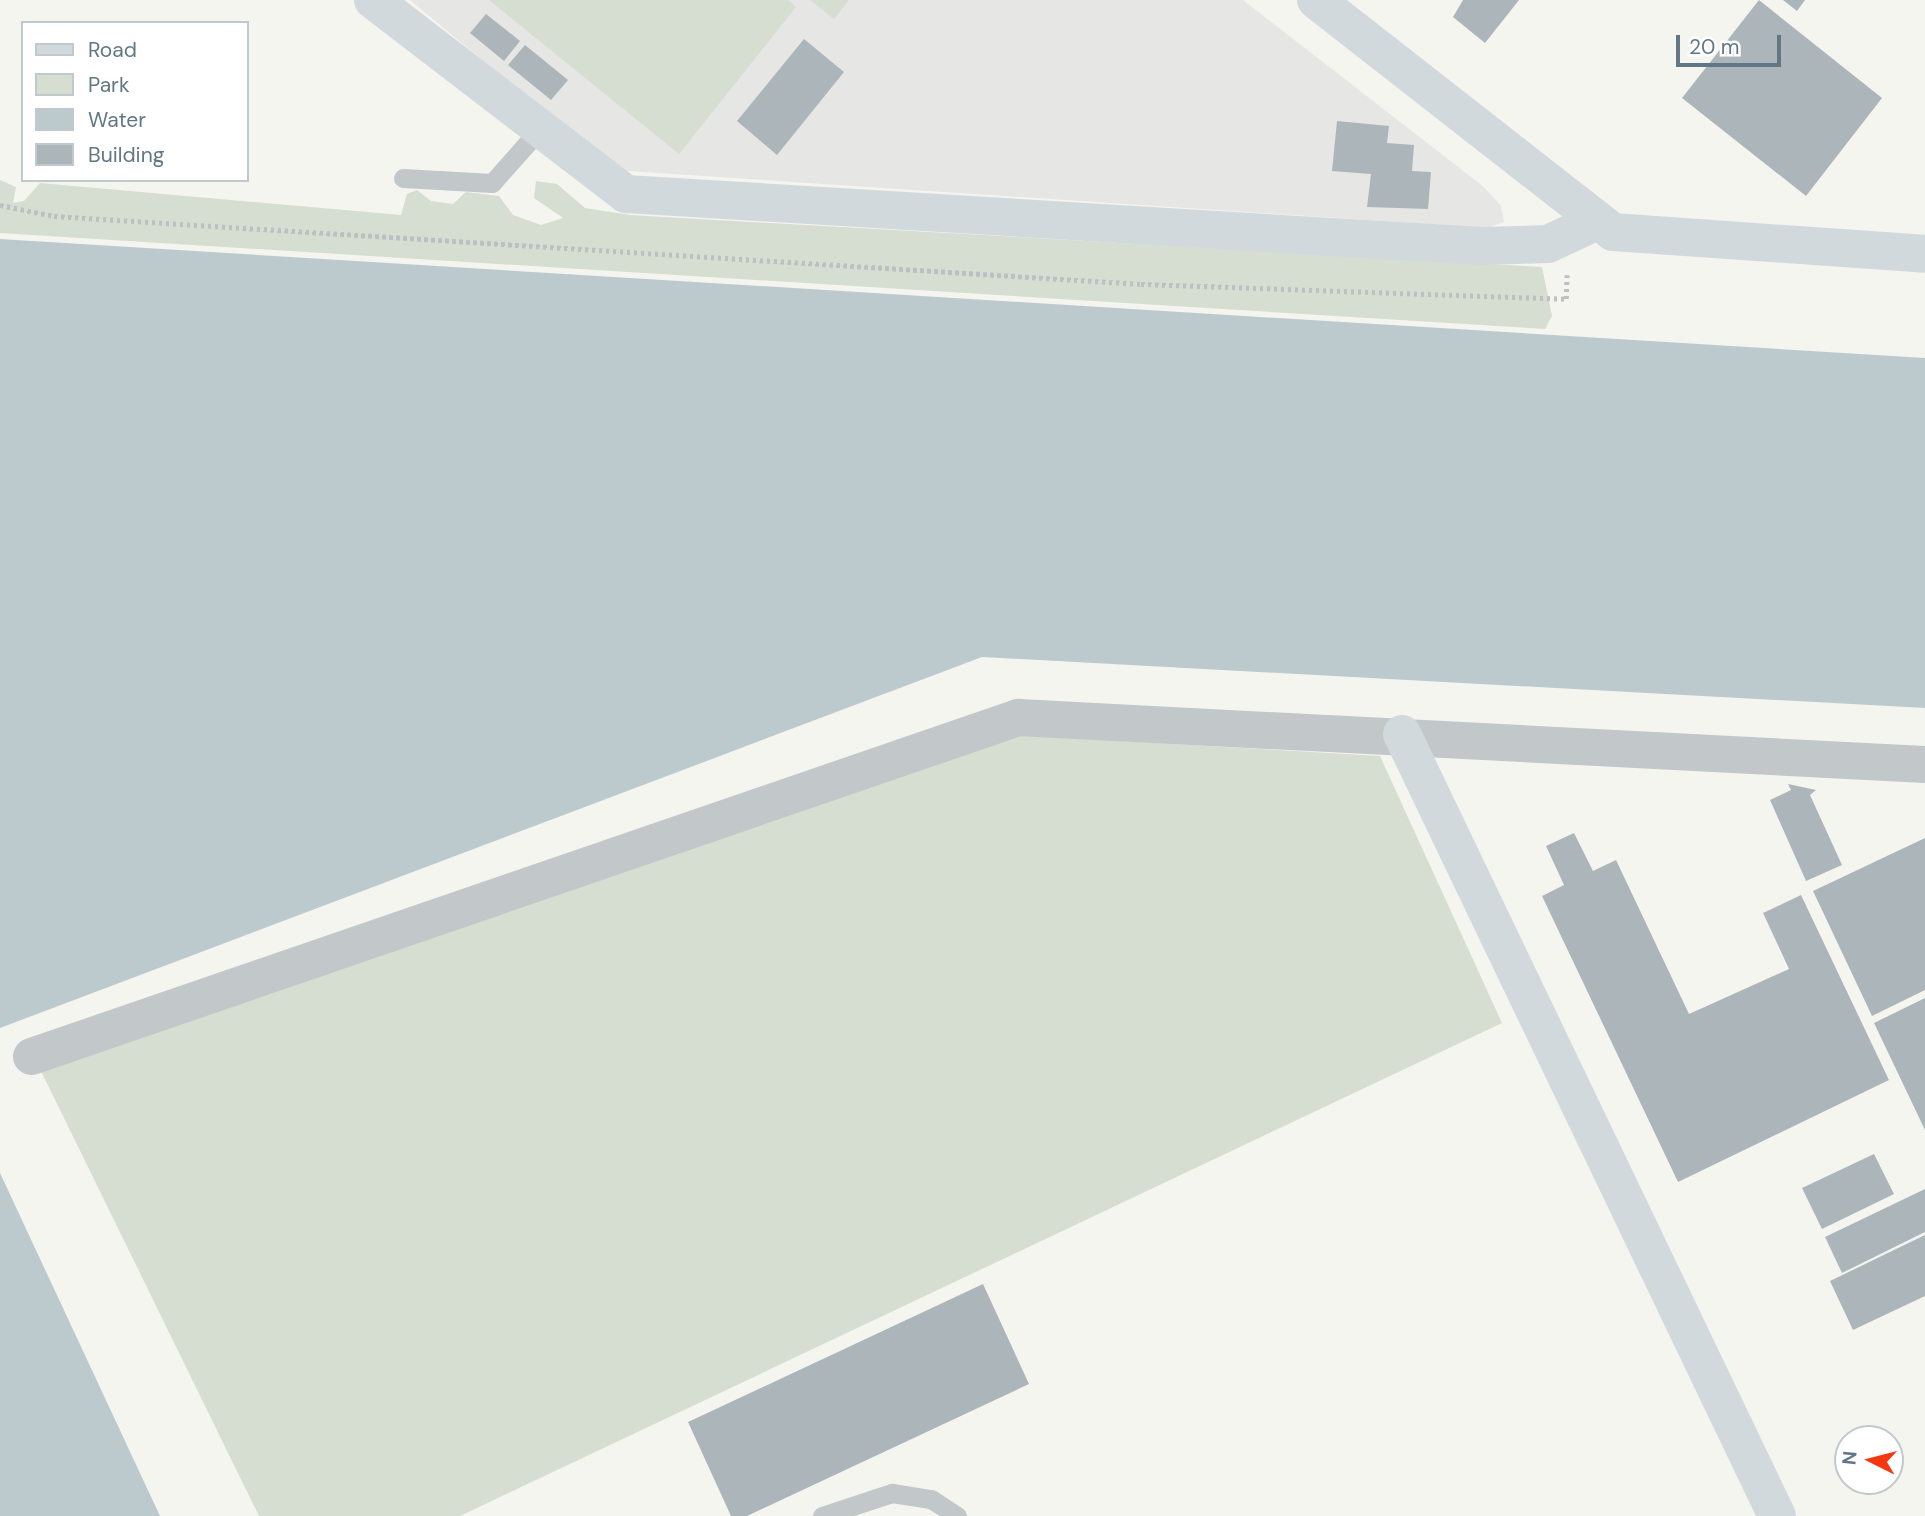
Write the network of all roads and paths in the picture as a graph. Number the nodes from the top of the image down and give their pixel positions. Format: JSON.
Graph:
{"nodes":[{"id":1,"x":373,"y":0,"type":"edge"},
{"id":2,"x":1316,"y":0,"type":"edge"},
{"id":3,"x":539,"y":130,"type":"junction"},
{"id":4,"x":403,"y":178,"type":"dead end"},
{"id":5,"x":0,"y":205,"type":"edge"},
{"id":6,"x":1595,"y":222,"type":"junction"},
{"id":7,"x":1925,"y":254,"type":"edge"},
{"id":8,"x":1567,"y":275,"type":"dead end"},
{"id":9,"x":1402,"y":734,"type":"junction"},
{"id":10,"x":1925,"y":764,"type":"edge"},
{"id":11,"x":31,"y":1056,"type":"dead end"},
{"id":12,"x":822,"y":1516,"type":"edge"},
{"id":13,"x":957,"y":1516,"type":"edge"},
{"id":14,"x":1777,"y":1516,"type":"edge"}],
"edges":[{"from":1,"to":3,"type":"street"},
{"from":2,"to":6,"type":"street"},
{"from":3,"to":4,"type":"lane"},
{"from":3,"to":6,"type":"street"},
{"from":5,"to":8,"type":"path"},
{"from":6,"to":7,"type":"street"},
{"from":9,"to":10,"type":"street"},
{"from":9,"to":11,"type":"street"},
{"from":9,"to":14,"type":"street"},
{"from":12,"to":13,"type":"lane"}]}
